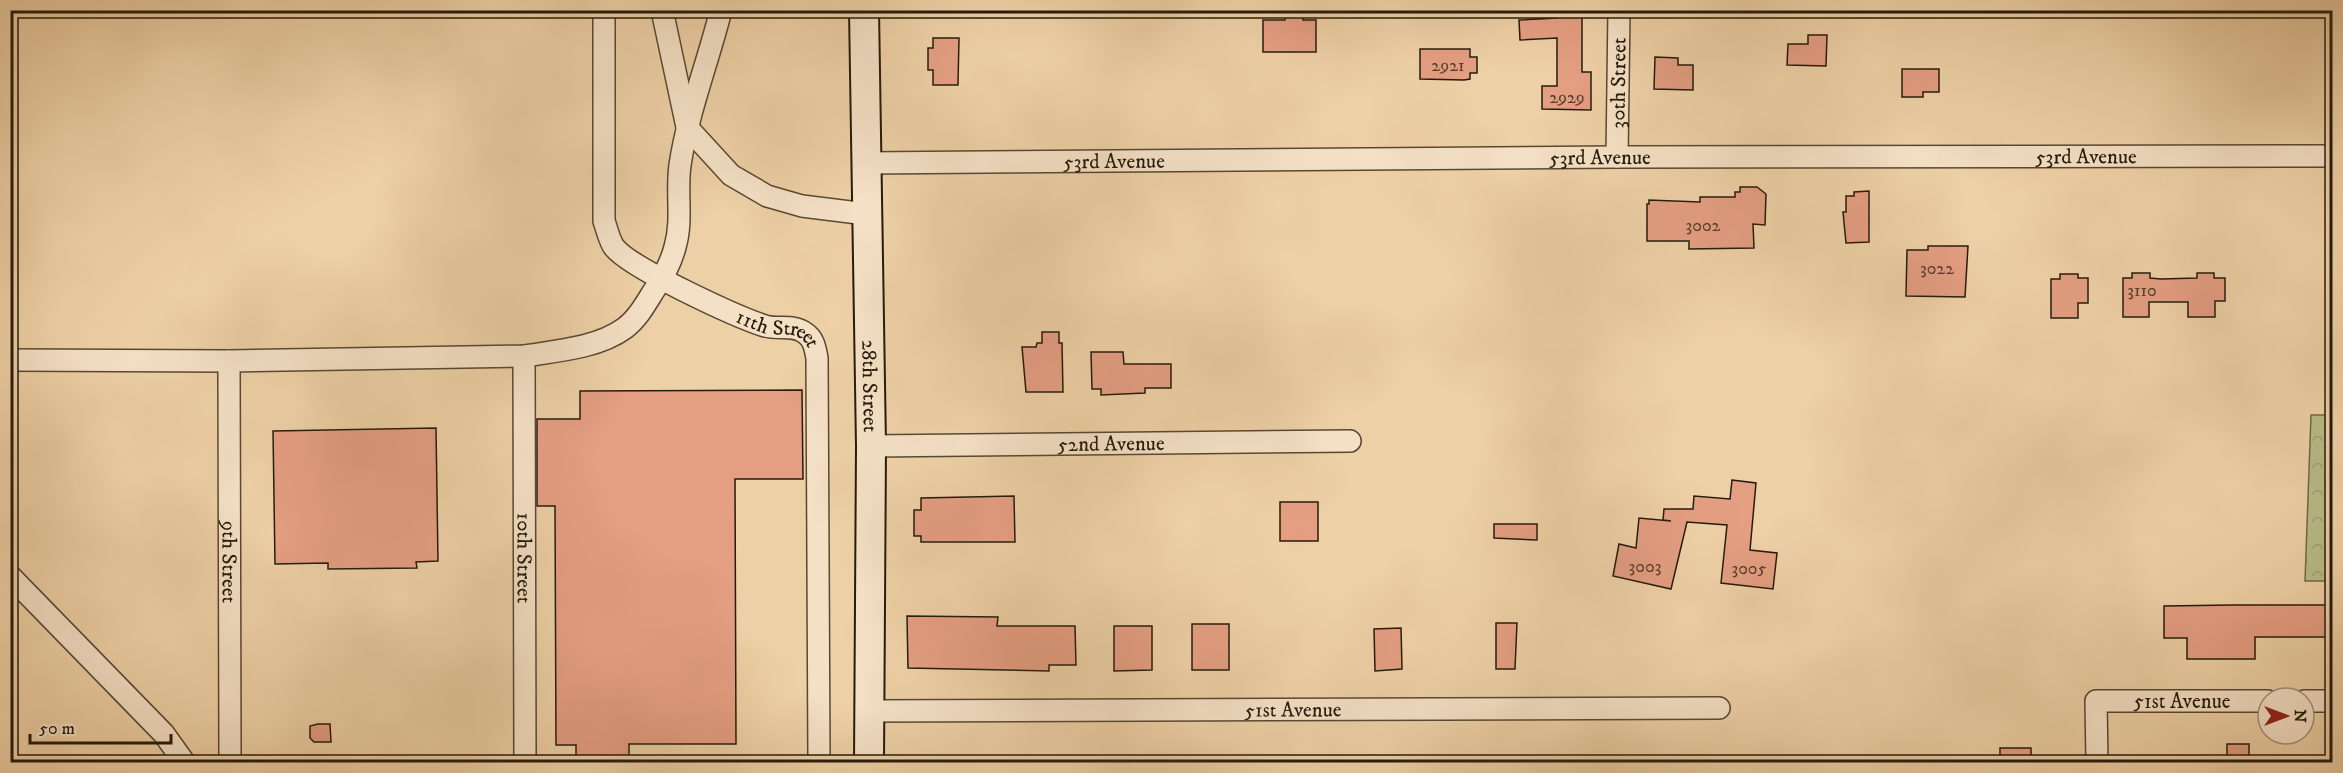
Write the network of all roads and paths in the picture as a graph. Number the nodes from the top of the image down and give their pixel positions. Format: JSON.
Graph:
{"nodes":[{"id":1,"x":604,"y":10,"type":"edge"},
{"id":2,"x":662,"y":10,"type":"edge"},
{"id":3,"x":721,"y":10,"type":"edge"},
{"id":4,"x":864,"y":10,"type":"edge"},
{"id":5,"x":1619,"y":10,"type":"edge"},
{"id":6,"x":687,"y":127,"type":"junction"},
{"id":7,"x":2332,"y":156,"type":"edge"},
{"id":8,"x":1617,"y":157,"type":"junction"},
{"id":9,"x":866,"y":163,"type":"junction"},
{"id":10,"x":866,"y":214,"type":"junction"},
{"id":11,"x":662,"y":279,"type":"junction"},
{"id":12,"x":524,"y":356,"type":"junction"},
{"id":13,"x":10,"y":360,"type":"edge"},
{"id":14,"x":229,"y":360,"type":"junction"},
{"id":15,"x":1350,"y":441,"type":"dead end"},
{"id":16,"x":871,"y":446,"type":"junction"},
{"id":17,"x":10,"y":576,"type":"edge"},
{"id":18,"x":2256,"y":701,"type":"edge"},
{"id":19,"x":2316,"y":701,"type":"edge"},
{"id":20,"x":2332,"y":701,"type":"edge"},
{"id":21,"x":1719,"y":708,"type":"dead end"},
{"id":22,"x":868,"y":711,"type":"junction"},
{"id":23,"x":184,"y":762,"type":"edge"},
{"id":24,"x":230,"y":762,"type":"edge"},
{"id":25,"x":525,"y":762,"type":"edge"},
{"id":26,"x":819,"y":762,"type":"edge"},
{"id":27,"x":868,"y":762,"type":"edge"},
{"id":28,"x":2097,"y":762,"type":"edge"}],
"edges":[{"from":1,"to":11,"type":"street","name":"11th Street"},
{"from":2,"to":6,"type":"street"},
{"from":3,"to":6,"type":"street"},
{"from":4,"to":9,"type":"main road","name":"28th Street"},
{"from":5,"to":8,"type":"street","name":"30th Street"},
{"from":6,"to":10,"type":"street"},
{"from":6,"to":11,"type":"street"},
{"from":7,"to":8,"type":"street","name":"53rd Avenue"},
{"from":8,"to":9,"type":"street","name":"53rd Avenue"},
{"from":9,"to":10,"type":"main road","name":"28th Street"},
{"from":10,"to":16,"type":"main road","name":"28th Street"},
{"from":11,"to":12,"type":"street"},
{"from":11,"to":26,"type":"street","name":"11th Street"},
{"from":12,"to":14,"type":"street"},
{"from":12,"to":25,"type":"street","name":"10th Street"},
{"from":13,"to":14,"type":"street"},
{"from":14,"to":24,"type":"street","name":"9th Street"},
{"from":15,"to":16,"type":"street","name":"52nd Avenue"},
{"from":16,"to":22,"type":"main road","name":"28th Street"},
{"from":17,"to":23,"type":"street"},
{"from":18,"to":28,"type":"street","name":"51st Avenue"},
{"from":19,"to":20,"type":"street"},
{"from":21,"to":22,"type":"street","name":"51st Avenue"},
{"from":22,"to":27,"type":"main road","name":"28th Street"}]}
